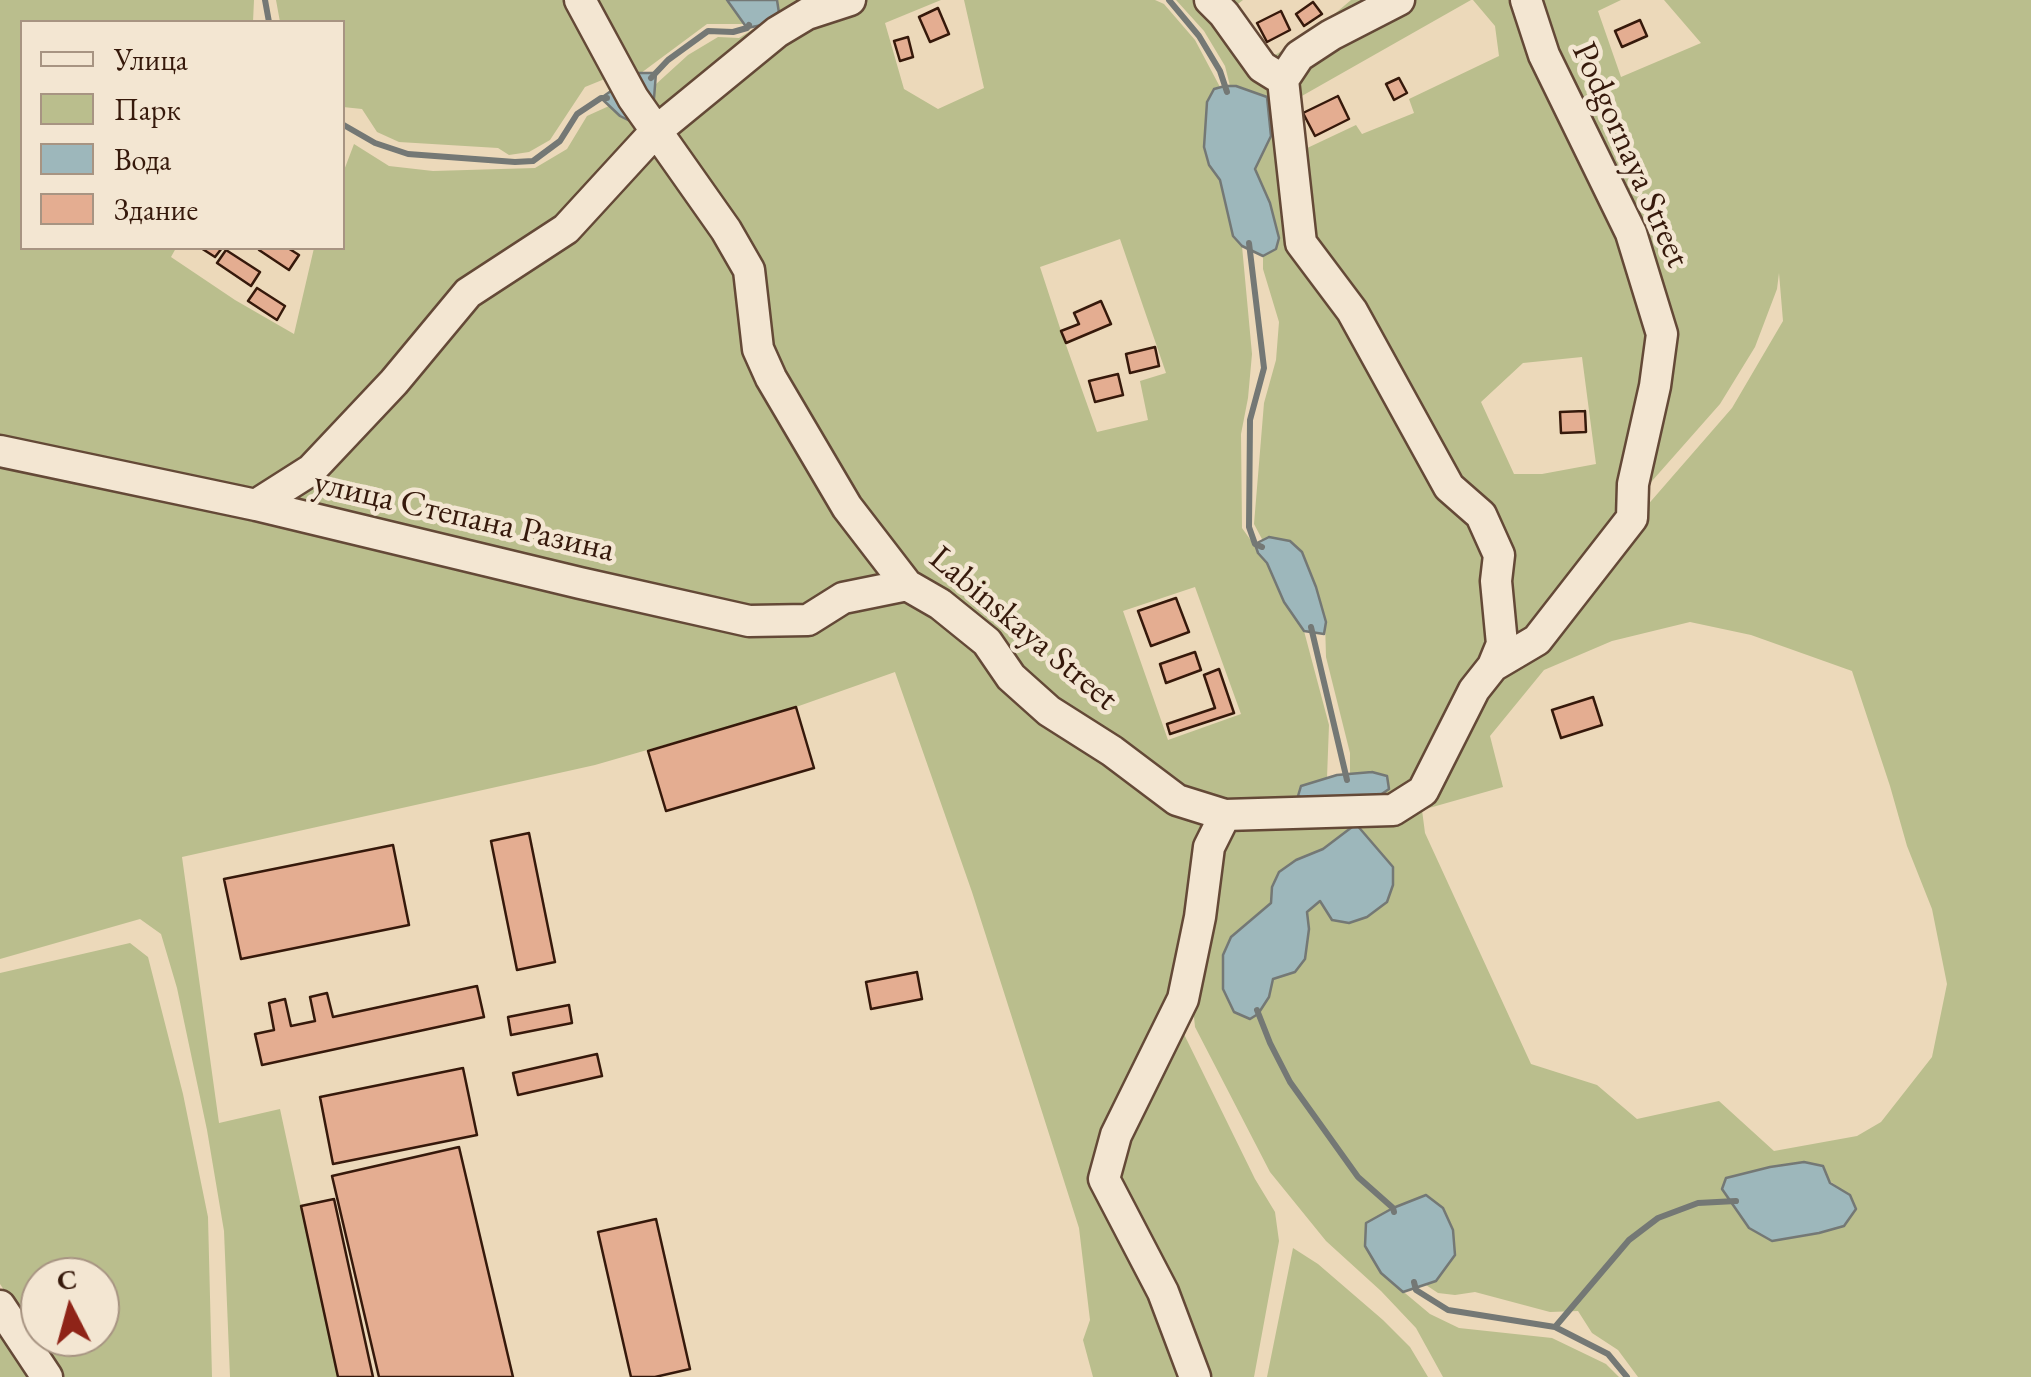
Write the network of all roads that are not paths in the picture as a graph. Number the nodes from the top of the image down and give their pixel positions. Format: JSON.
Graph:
{"nodes":[{"id":1,"x":580,"y":0,"type":"edge"},
{"id":2,"x":850,"y":0,"type":"edge"},
{"id":3,"x":1210,"y":0,"type":"edge"},
{"id":4,"x":1399,"y":0,"type":"edge"},
{"id":5,"x":1526,"y":0,"type":"edge"},
{"id":6,"x":1283,"y":80,"type":"junction"},
{"id":7,"x":656,"y":132,"type":"junction"},
{"id":8,"x":0,"y":450,"type":"edge"},
{"id":9,"x":256,"y":506,"type":"junction"},
{"id":10,"x":907,"y":586,"type":"junction"},
{"id":11,"x":1493,"y":666,"type":"junction"},
{"id":12,"x":1224,"y":815,"type":"junction"},
{"id":13,"x":0,"y":1306,"type":"edge"},
{"id":14,"x":47,"y":1377,"type":"edge"},
{"id":15,"x":1194,"y":1377,"type":"edge"}],
"edges":[{"from":1,"to":7,"type":"street","name":"Labinskaya Street"},
{"from":2,"to":7,"type":"street"},
{"from":3,"to":6,"type":"street"},
{"from":4,"to":6,"type":"street"},
{"from":5,"to":11,"type":"street","name":"Podgornaya Street"},
{"from":6,"to":11,"type":"street"},
{"from":7,"to":9,"type":"street"},
{"from":7,"to":10,"type":"street","name":"Labinskaya Street"},
{"from":8,"to":9,"type":"street","name":"улица Степана Разина"},
{"from":9,"to":10,"type":"street","name":"улица Степана Разина"},
{"from":10,"to":12,"type":"street","name":"Labinskaya Street"},
{"from":11,"to":12,"type":"street","name":"Labinskaya Street"},
{"from":12,"to":15,"type":"street"},
{"from":13,"to":14,"type":"street"}]}
